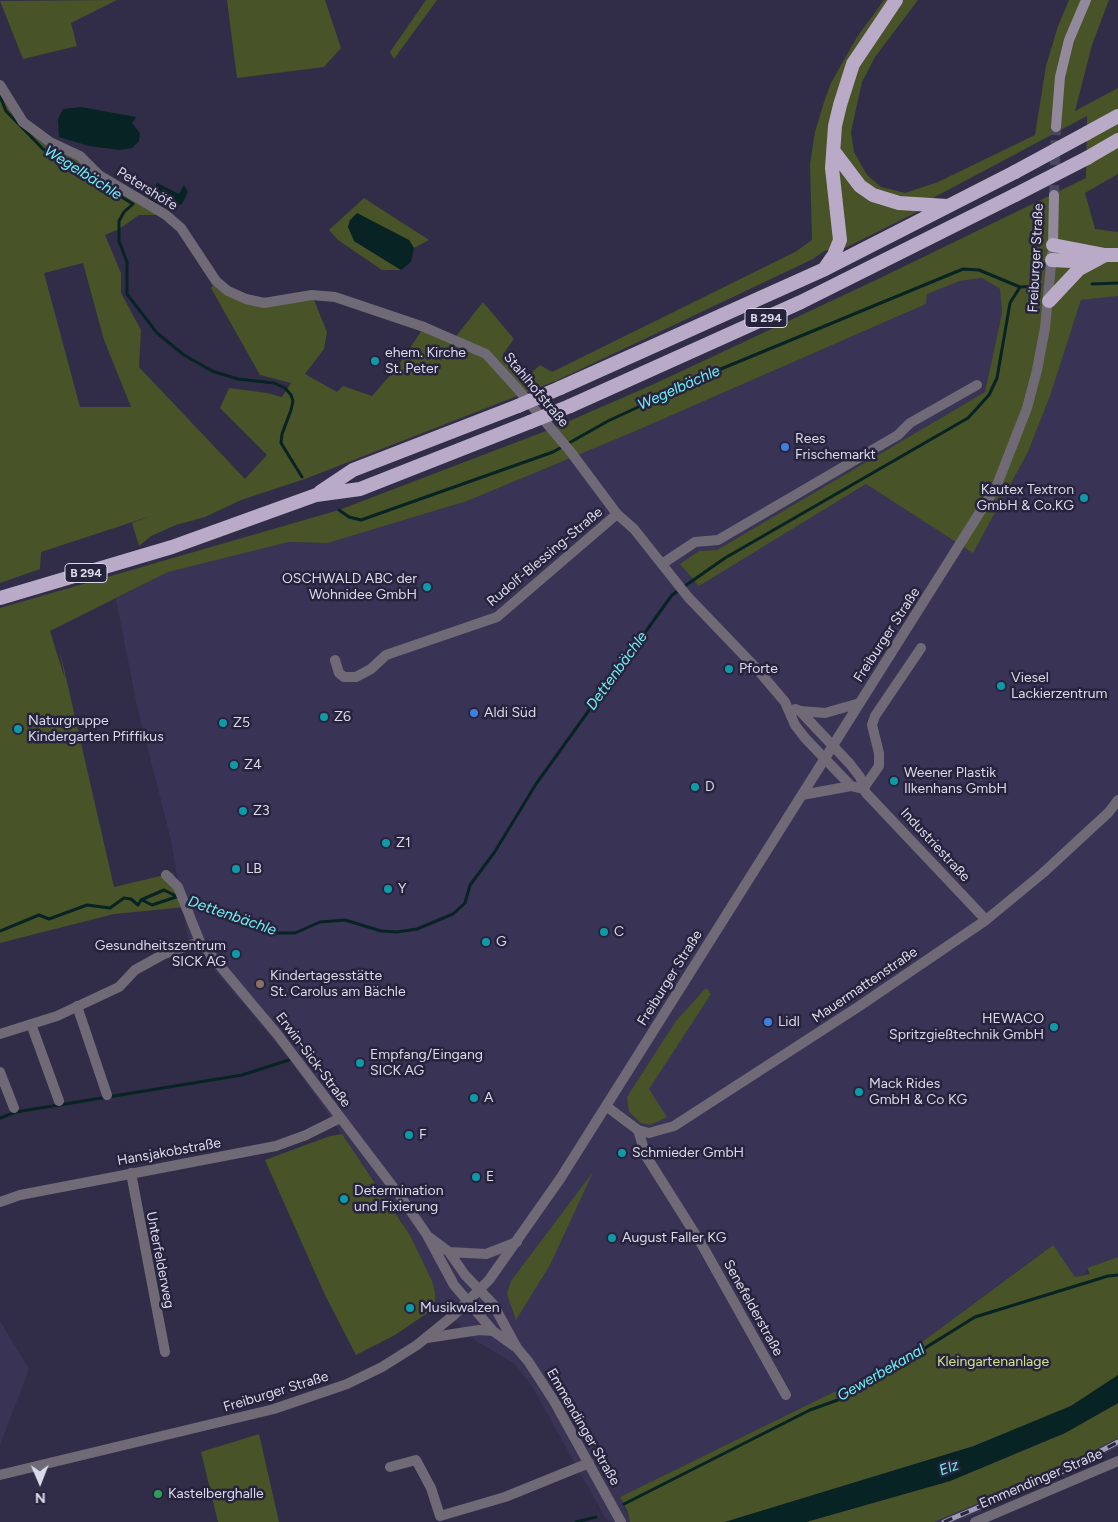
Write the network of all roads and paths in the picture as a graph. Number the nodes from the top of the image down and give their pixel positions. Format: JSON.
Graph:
{"nodes":[{"id":1,"x":896,"y":0,"type":"edge"},
{"id":2,"x":1086,"y":0,"type":"edge"},
{"id":3,"x":0,"y":85,"type":"edge"},
{"id":4,"x":1118,"y":116,"type":"edge"},
{"id":5,"x":1056,"y":127,"type":"tunnel mouth"},
{"id":6,"x":1118,"y":140,"type":"edge"},
{"id":7,"x":835,"y":153,"type":"junction"},
{"id":8,"x":1054,"y":195,"type":"tunnel mouth"},
{"id":9,"x":948,"y":206,"type":"junction"},
{"id":10,"x":1053,"y":245,"type":"junction"},
{"id":11,"x":1111,"y":255,"type":"edge"},
{"id":12,"x":1052,"y":260,"type":"junction"},
{"id":13,"x":1090,"y":262,"type":"junction"},
{"id":14,"x":825,"y":269,"type":"junction"},
{"id":15,"x":312,"y":295,"type":"joint"},
{"id":16,"x":1049,"y":301,"type":"junction"},
{"id":17,"x":977,"y":386,"type":"dead end"},
{"id":18,"x":316,"y":495,"type":"junction"},
{"id":19,"x":617,"y":514,"type":"junction"},
{"id":20,"x":662,"y":564,"type":"junction"},
{"id":21,"x":0,"y":598,"type":"edge"},
{"id":22,"x":921,"y":648,"type":"dead end"},
{"id":23,"x":335,"y":660,"type":"dead end"},
{"id":24,"x":860,"y":702,"type":"junction"},
{"id":25,"x":788,"y":706,"type":"junction"},
{"id":26,"x":800,"y":711,"type":"junction"},
{"id":27,"x":833,"y":745,"type":"junction"},
{"id":28,"x":824,"y":759,"type":"junction"},
{"id":29,"x":851,"y":786,"type":"junction"},
{"id":30,"x":863,"y":789,"type":"junction"},
{"id":31,"x":802,"y":795,"type":"junction"},
{"id":32,"x":1118,"y":800,"type":"edge"},
{"id":33,"x":166,"y":875,"type":"dead end"},
{"id":34,"x":986,"y":920,"type":"junction"},
{"id":35,"x":200,"y":942,"type":"junction"},
{"id":36,"x":77,"y":1006,"type":"junction"},
{"id":37,"x":31,"y":1024,"type":"junction"},
{"id":38,"x":0,"y":1034,"type":"edge"},
{"id":39,"x":0,"y":1072,"type":"edge"},
{"id":40,"x":107,"y":1095,"type":"dead end"},
{"id":41,"x":58,"y":1101,"type":"dead end"},
{"id":42,"x":606,"y":1106,"type":"junction"},
{"id":43,"x":14,"y":1108,"type":"dead end"},
{"id":44,"x":340,"y":1118,"type":"junction"},
{"id":45,"x":638,"y":1130,"type":"junction"},
{"id":46,"x":131,"y":1173,"type":"junction"},
{"id":47,"x":0,"y":1202,"type":"edge"},
{"id":48,"x":427,"y":1235,"type":"junction"},
{"id":49,"x":517,"y":1242,"type":"junction"},
{"id":50,"x":449,"y":1252,"type":"junction"},
{"id":51,"x":480,"y":1290,"type":"junction"},
{"id":52,"x":468,"y":1303,"type":"junction"},
{"id":53,"x":493,"y":1331,"type":"junction"},
{"id":54,"x":427,"y":1338,"type":"junction"},
{"id":55,"x":517,"y":1348,"type":"junction"},
{"id":56,"x":165,"y":1352,"type":"dead end"},
{"id":57,"x":786,"y":1395,"type":"dead end"},
{"id":58,"x":1118,"y":1461,"type":"edge"},
{"id":59,"x":589,"y":1463,"type":"junction"},
{"id":60,"x":390,"y":1467,"type":"dead end"},
{"id":61,"x":0,"y":1475,"type":"edge"},
{"id":62,"x":621,"y":1522,"type":"edge"},
{"id":63,"x":975,"y":1522,"type":"edge"}],
"edges":[{"from":1,"to":7,"type":"highway"},
{"from":2,"to":5,"type":"main road"},
{"from":3,"to":15,"type":"street","name":"Petershöfe"},
{"from":4,"to":9,"type":"highway","number":"B 294","bridge":true},
{"from":6,"to":18,"type":"highway","number":"B 294","bridge":true},
{"from":7,"to":9,"type":"highway"},
{"from":7,"to":14,"type":"highway"},
{"from":8,"to":10,"type":"main road","name":"Freiburger Straße"},
{"from":9,"to":14,"type":"highway","number":"B 294"},
{"from":10,"to":11,"type":"highway"},
{"from":10,"to":12,"type":"street","name":"Freiburger Straße"},
{"from":11,"to":13,"type":"highway"},
{"from":12,"to":13,"type":"highway"},
{"from":12,"to":16,"type":"street","name":"Freiburger Straße"},
{"from":13,"to":16,"type":"highway"},
{"from":14,"to":18,"type":"highway","number":"B 294","bridge":true},
{"from":15,"to":19,"type":"street","name":"Stahlhofstraße"},
{"from":16,"to":24,"type":"street","name":"Freiburger Straße"},
{"from":17,"to":20,"type":"street"},
{"from":18,"to":21,"type":"highway","number":"B 294"},
{"from":19,"to":20,"type":"street","name":"Stahlhofstraße"},
{"from":19,"to":23,"type":"street","name":"Rudolf-Blessing-Straße"},
{"from":20,"to":25,"type":"street","name":"Stahlhofstraße"},
{"from":22,"to":30,"type":"street"},
{"from":24,"to":26,"type":"street"},
{"from":24,"to":27,"type":"street","name":"Freiburger Straße"},
{"from":25,"to":26,"type":"street","name":"Stahlhofstraße"},
{"from":25,"to":28,"type":"street","name":"Stahlhofstraße"},
{"from":26,"to":27,"type":"street","name":"Stahlhofstraße"},
{"from":27,"to":28,"type":"street","name":"Freiburger Straße"},
{"from":27,"to":30,"type":"street","name":"Industriestraße"},
{"from":28,"to":29,"type":"street"},
{"from":28,"to":31,"type":"street","name":"Freiburger Straße"},
{"from":29,"to":30,"type":"street"},
{"from":29,"to":31,"type":"street"},
{"from":30,"to":34,"type":"street","name":"Industriestraße"},
{"from":31,"to":42,"type":"street","name":"Freiburger Straße"},
{"from":32,"to":34,"type":"street","name":"Mauermattenstraße"},
{"from":33,"to":35,"type":"street","name":"Erwin-Sick-Straße"},
{"from":34,"to":45,"type":"street","name":"Mauermattenstraße"},
{"from":35,"to":36,"type":"street"},
{"from":35,"to":44,"type":"street","name":"Erwin-Sick-Straße"},
{"from":36,"to":37,"type":"street"},
{"from":36,"to":40,"type":"street"},
{"from":37,"to":38,"type":"street"},
{"from":37,"to":41,"type":"street"},
{"from":39,"to":43,"type":"street"},
{"from":42,"to":45,"type":"street"},
{"from":42,"to":49,"type":"street","name":"Freiburger Straße"},
{"from":44,"to":46,"type":"street","name":"Hansjakobstraße"},
{"from":44,"to":48,"type":"street","name":"Erwin-Sick-Straße"},
{"from":45,"to":57,"type":"street","name":"Senefelderstraße"},
{"from":46,"to":47,"type":"street","name":"Hansjakobstraße"},
{"from":46,"to":56,"type":"street","name":"Unterfelderweg"},
{"from":48,"to":50,"type":"street","name":"Erwin-Sick-Straße"},
{"from":48,"to":52,"type":"street","name":"Erwin-Sick-Straße"},
{"from":49,"to":50,"type":"street"},
{"from":49,"to":51,"type":"street","name":"Freiburger Straße"},
{"from":50,"to":51,"type":"street","name":"Erwin-Sick-Straße"},
{"from":51,"to":52,"type":"street","name":"Freiburger Straße"},
{"from":51,"to":55,"type":"street","name":"Emmendinger Straße"},
{"from":52,"to":53,"type":"street","name":"Emmendinger Straße"},
{"from":52,"to":54,"type":"street","name":"Freiburger Straße"},
{"from":53,"to":54,"type":"street"},
{"from":53,"to":55,"type":"street","name":"Emmendinger Straße"},
{"from":54,"to":61,"type":"street","name":"Freiburger Straße"},
{"from":55,"to":59,"type":"street","name":"Emmendinger Straße"},
{"from":58,"to":63,"type":"street","name":"Emmendinger Straße"},
{"from":59,"to":60,"type":"street"},
{"from":59,"to":62,"type":"street","name":"Emmendinger Straße"}]}
